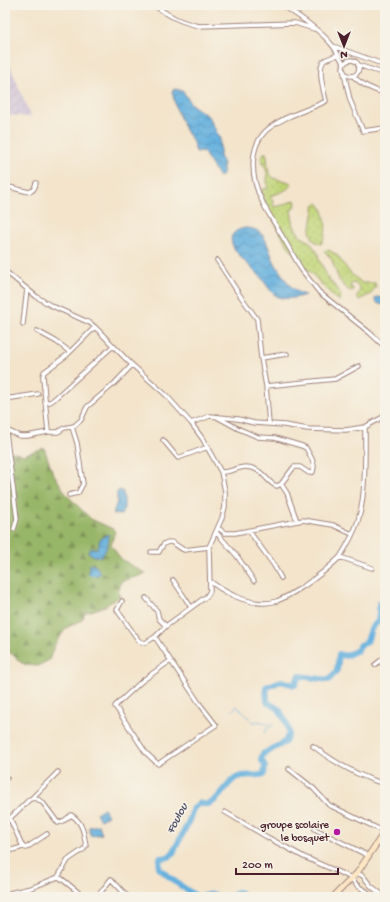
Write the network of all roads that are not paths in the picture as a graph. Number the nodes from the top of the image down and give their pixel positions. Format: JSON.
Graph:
{"nodes":[{"id":1,"x":154,"y":5,"type":"edge"},
{"id":2,"x":282,"y":5,"type":"edge"},
{"id":3,"x":314,"y":29,"type":"junction"},
{"id":4,"x":333,"y":46,"type":"junction"},
{"id":5,"x":337,"y":55,"type":"junction"},
{"id":6,"x":344,"y":64,"type":"junction"},
{"id":7,"x":358,"y":65,"type":"junction"},
{"id":8,"x":385,"y":65,"type":"edge"},
{"id":9,"x":344,"y":73,"type":"junction"},
{"id":10,"x":385,"y":74,"type":"edge"},
{"id":11,"x":353,"y":76,"type":"junction"},
{"id":12,"x":385,"y":93,"type":"edge"},
{"id":13,"x":385,"y":128,"type":"edge"},
{"id":14,"x":36,"y":183,"type":"dead end"},
{"id":15,"x":5,"y":186,"type":"edge"},
{"id":16,"x":217,"y":260,"type":"dead end"},
{"id":17,"x":5,"y":271,"type":"edge"},
{"id":18,"x":27,"y":289,"type":"junction"},
{"id":19,"x":23,"y":324,"type":"dead end"},
{"id":20,"x":95,"y":327,"type":"junction"},
{"id":21,"x":37,"y":331,"type":"dead end"},
{"id":22,"x":114,"y":346,"type":"junction"},
{"id":23,"x":385,"y":347,"type":"edge"},
{"id":24,"x":70,"y":352,"type":"junction"},
{"id":25,"x":287,"y":354,"type":"dead end"},
{"id":26,"x":261,"y":358,"type":"junction"},
{"id":27,"x":132,"y":365,"type":"junction"},
{"id":28,"x":359,"y":366,"type":"dead end"},
{"id":29,"x":266,"y":386,"type":"junction"},
{"id":30,"x":38,"y":394,"type":"dead end"},
{"id":31,"x":5,"y":400,"type":"edge"},
{"id":32,"x":45,"y":402,"type":"junction"},
{"id":33,"x":385,"y":416,"type":"edge"},
{"id":34,"x":218,"y":417,"type":"junction"},
{"id":35,"x":191,"y":423,"type":"junction"},
{"id":36,"x":269,"y":424,"type":"junction"},
{"id":37,"x":5,"y":425,"type":"edge"},
{"id":38,"x":72,"y":427,"type":"junction"},
{"id":39,"x":365,"y":427,"type":"junction"},
{"id":40,"x":6,"y":430,"type":"edge"},
{"id":41,"x":48,"y":432,"type":"junction"},
{"id":42,"x":163,"y":440,"type":"dead end"},
{"id":43,"x":6,"y":441,"type":"edge"},
{"id":44,"x":208,"y":447,"type":"junction"},
{"id":45,"x":220,"y":472,"type":"junction"},
{"id":46,"x":281,"y":484,"type":"junction"},
{"id":47,"x":69,"y":495,"type":"dead end"},
{"id":48,"x":297,"y":521,"type":"junction"},
{"id":49,"x":14,"y":529,"type":"dead end"},
{"id":50,"x":217,"y":530,"type":"junction"},
{"id":51,"x":249,"y":531,"type":"junction"},
{"id":52,"x":352,"y":534,"type":"junction"},
{"id":53,"x":209,"y":547,"type":"junction"},
{"id":54,"x":151,"y":552,"type":"dead end"},
{"id":55,"x":340,"y":557,"type":"junction"},
{"id":56,"x":372,"y":568,"type":"dead end"},
{"id":57,"x":281,"y":578,"type":"dead end"},
{"id":58,"x":173,"y":580,"type":"dead end"},
{"id":59,"x":254,"y":581,"type":"dead end"},
{"id":60,"x":211,"y":582,"type":"junction"},
{"id":61,"x":146,"y":598,"type":"dead end"},
{"id":62,"x":122,"y":600,"type":"dead end"},
{"id":63,"x":191,"y":607,"type":"junction"},
{"id":64,"x":166,"y":626,"type":"junction"},
{"id":65,"x":155,"y":637,"type":"junction"},
{"id":66,"x":385,"y":657,"type":"edge"},
{"id":67,"x":170,"y":661,"type":"junction"},
{"id":68,"x":375,"y":665,"type":"dead end"},
{"id":69,"x":313,"y":746,"type":"dead end"},
{"id":70,"x":289,"y":769,"type":"dead end"},
{"id":71,"x":58,"y":772,"type":"dead end"},
{"id":72,"x":385,"y":784,"type":"edge"},
{"id":73,"x":32,"y":798,"type":"junction"},
{"id":74,"x":226,"y":812,"type":"dead end"},
{"id":75,"x":10,"y":820,"type":"junction"},
{"id":76,"x":5,"y":823,"type":"edge"},
{"id":77,"x":315,"y":829,"type":"dead end"},
{"id":78,"x":385,"y":832,"type":"edge"},
{"id":79,"x":47,"y":834,"type":"dead end"},
{"id":80,"x":378,"y":842,"type":"junction"},
{"id":81,"x":23,"y":847,"type":"junction"},
{"id":82,"x":385,"y":850,"type":"edge"},
{"id":83,"x":5,"y":852,"type":"edge"},
{"id":84,"x":369,"y":856,"type":"junction"},
{"id":85,"x":357,"y":873,"type":"junction"},
{"id":86,"x":58,"y":877,"type":"junction"},
{"id":87,"x":352,"y":878,"type":"junction"},
{"id":88,"x":5,"y":894,"type":"edge"},
{"id":89,"x":84,"y":897,"type":"edge"},
{"id":90,"x":97,"y":897,"type":"edge"},
{"id":91,"x":128,"y":897,"type":"edge"},
{"id":92,"x":333,"y":897,"type":"edge"},
{"id":93,"x":373,"y":897,"type":"edge"},
{"id":94,"x":385,"y":897,"type":"edge"}],
"edges":[{"from":1,"to":3,"type":"street"},
{"from":2,"to":3,"type":"street"},
{"from":3,"to":4,"type":"street"},
{"from":4,"to":5,"type":"street"},
{"from":4,"to":8,"type":"street"},
{"from":5,"to":6,"type":"street"},
{"from":5,"to":23,"type":"street"},
{"from":6,"to":7,"type":"street"},
{"from":6,"to":9,"type":"street"},
{"from":7,"to":10,"type":"street"},
{"from":7,"to":11,"type":"street"},
{"from":9,"to":11,"type":"street"},
{"from":9,"to":13,"type":"street"},
{"from":11,"to":12,"type":"street"},
{"from":14,"to":15,"type":"street"},
{"from":16,"to":26,"type":"street"},
{"from":17,"to":18,"type":"street"},
{"from":18,"to":19,"type":"street"},
{"from":18,"to":20,"type":"street"},
{"from":20,"to":22,"type":"street"},
{"from":20,"to":24,"type":"street"},
{"from":21,"to":24,"type":"street"},
{"from":22,"to":27,"type":"street"},
{"from":22,"to":32,"type":"street"},
{"from":24,"to":32,"type":"street"},
{"from":25,"to":26,"type":"street"},
{"from":26,"to":29,"type":"street"},
{"from":27,"to":35,"type":"street"},
{"from":27,"to":38,"type":"street"},
{"from":28,"to":29,"type":"street"},
{"from":29,"to":36,"type":"street"},
{"from":30,"to":31,"type":"street"},
{"from":32,"to":41,"type":"street"},
{"from":33,"to":39,"type":"street"},
{"from":34,"to":35,"type":"street"},
{"from":34,"to":36,"type":"street"},
{"from":34,"to":46,"type":"street"},
{"from":35,"to":44,"type":"street"},
{"from":36,"to":39,"type":"street"},
{"from":37,"to":40,"type":"street"},
{"from":38,"to":41,"type":"street"},
{"from":38,"to":47,"type":"street"},
{"from":39,"to":52,"type":"street"},
{"from":40,"to":41,"type":"street"},
{"from":40,"to":43,"type":"street"},
{"from":42,"to":44,"type":"street"},
{"from":43,"to":49,"type":"street"},
{"from":44,"to":45,"type":"street"},
{"from":45,"to":46,"type":"street"},
{"from":45,"to":50,"type":"street"},
{"from":46,"to":48,"type":"street"},
{"from":48,"to":51,"type":"street"},
{"from":48,"to":52,"type":"street"},
{"from":50,"to":51,"type":"street"},
{"from":50,"to":53,"type":"street"},
{"from":50,"to":59,"type":"street"},
{"from":51,"to":57,"type":"street"},
{"from":52,"to":55,"type":"street"},
{"from":53,"to":54,"type":"street"},
{"from":53,"to":60,"type":"street"},
{"from":55,"to":56,"type":"street"},
{"from":55,"to":60,"type":"street"},
{"from":58,"to":63,"type":"street"},
{"from":60,"to":63,"type":"street"},
{"from":61,"to":64,"type":"street"},
{"from":62,"to":65,"type":"street"},
{"from":63,"to":64,"type":"street"},
{"from":64,"to":65,"type":"street"},
{"from":65,"to":67,"type":"street"},
{"from":66,"to":68,"type":"street"},
{"from":67,"to":67,"type":"street"},
{"from":69,"to":72,"type":"street"},
{"from":70,"to":78,"type":"street"},
{"from":71,"to":73,"type":"street"},
{"from":73,"to":75,"type":"street"},
{"from":73,"to":86,"type":"street"},
{"from":74,"to":87,"type":"street"},
{"from":75,"to":76,"type":"street"},
{"from":75,"to":81,"type":"street"},
{"from":77,"to":84,"type":"street"},
{"from":78,"to":80,"type":"street"},
{"from":79,"to":81,"type":"street"},
{"from":80,"to":82,"type":"street"},
{"from":80,"to":84,"type":"street"},
{"from":81,"to":83,"type":"street"},
{"from":84,"to":85,"type":"street"},
{"from":85,"to":87,"type":"street"},
{"from":85,"to":94,"type":"street"},
{"from":86,"to":88,"type":"street"},
{"from":86,"to":89,"type":"street"},
{"from":87,"to":92,"type":"street"},
{"from":87,"to":93,"type":"street"},
{"from":90,"to":91,"type":"street"}]}
